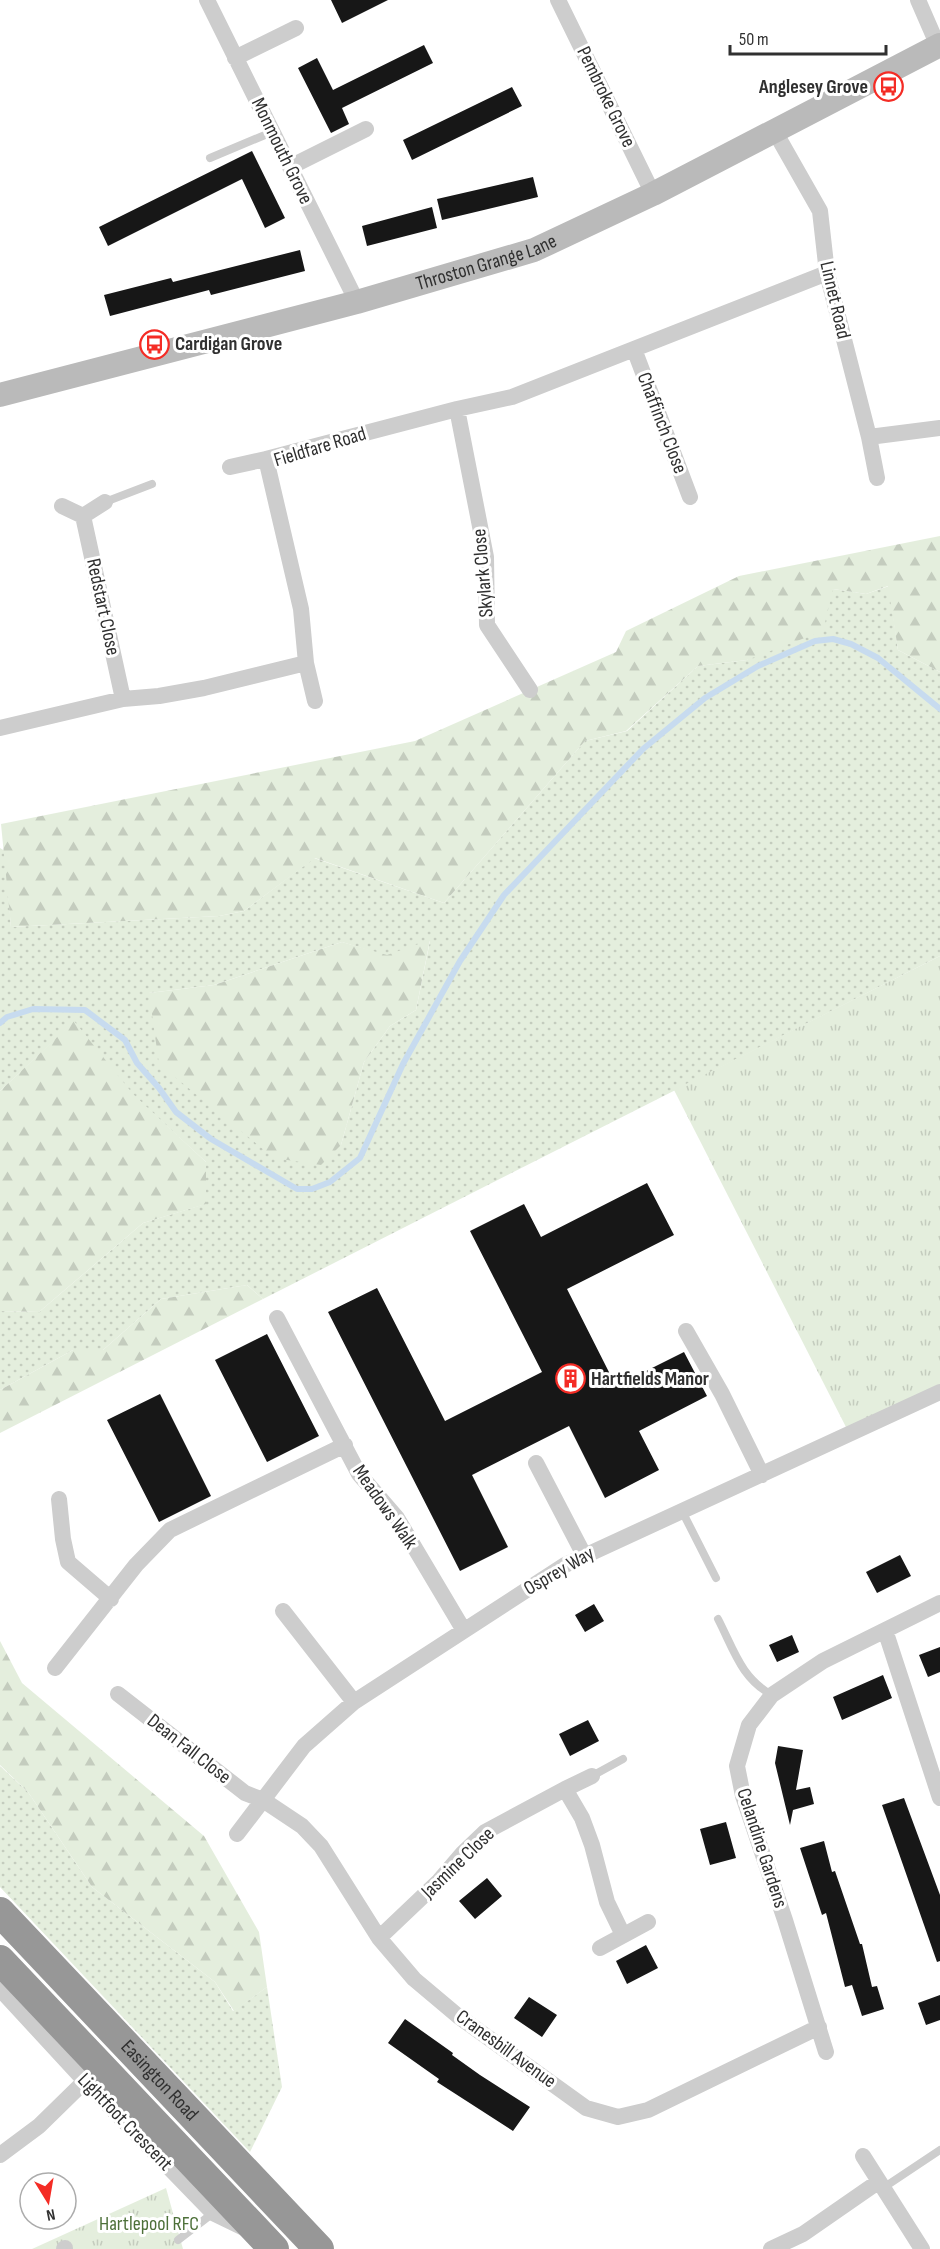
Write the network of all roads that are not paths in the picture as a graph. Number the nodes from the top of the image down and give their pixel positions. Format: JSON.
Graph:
{"nodes":[{"id":1,"x":207,"y":0,"type":"edge"},
{"id":2,"x":558,"y":0,"type":"edge"},
{"id":3,"x":918,"y":0,"type":"edge"},
{"id":4,"x":296,"y":28,"type":"dead end"},
{"id":5,"x":939,"y":46,"type":"edge"},
{"id":6,"x":235,"y":58,"type":"junction"},
{"id":7,"x":366,"y":129,"type":"dead end"},
{"id":8,"x":774,"y":130,"type":"junction"},
{"id":9,"x":272,"y":132,"type":"junction"},
{"id":10,"x":210,"y":158,"type":"dead end"},
{"id":11,"x":290,"y":167,"type":"junction"},
{"id":12,"x":654,"y":194,"type":"junction"},
{"id":13,"x":827,"y":273,"type":"junction"},
{"id":14,"x":357,"y":302,"type":"junction"},
{"id":15,"x":634,"y":348,"type":"junction"},
{"id":16,"x":0,"y":395,"type":"edge"},
{"id":17,"x":457,"y":409,"type":"junction"},
{"id":18,"x":940,"y":428,"type":"edge"},
{"id":19,"x":869,"y":437,"type":"junction"},
{"id":20,"x":266,"y":459,"type":"junction"},
{"id":21,"x":230,"y":467,"type":"dead end"},
{"id":22,"x":877,"y":478,"type":"dead end"},
{"id":23,"x":152,"y":484,"type":"dead end"},
{"id":24,"x":690,"y":497,"type":"dead end"},
{"id":25,"x":105,"y":502,"type":"joint"},
{"id":26,"x":62,"y":506,"type":"dead end"},
{"id":27,"x":83,"y":516,"type":"junction"},
{"id":28,"x":306,"y":663,"type":"junction"},
{"id":29,"x":530,"y":690,"type":"dead end"},
{"id":30,"x":123,"y":699,"type":"junction"},
{"id":31,"x":315,"y":701,"type":"dead end"},
{"id":32,"x":0,"y":728,"type":"edge"},
{"id":33,"x":277,"y":1318,"type":"dead end"},
{"id":34,"x":687,"y":1331,"type":"dead end"},
{"id":35,"x":940,"y":1392,"type":"edge"},
{"id":36,"x":345,"y":1445,"type":"junction"},
{"id":37,"x":536,"y":1464,"type":"dead end"},
{"id":38,"x":762,"y":1475,"type":"junction"},
{"id":39,"x":59,"y":1499,"type":"dead end"},
{"id":40,"x":682,"y":1511,"type":"junction"},
{"id":41,"x":584,"y":1555,"type":"junction"},
{"id":42,"x":716,"y":1578,"type":"dead end"},
{"id":43,"x":111,"y":1599,"type":"junction"},
{"id":44,"x":940,"y":1603,"type":"edge"},
{"id":45,"x":283,"y":1611,"type":"dead end"},
{"id":46,"x":718,"y":1619,"type":"dead end"},
{"id":47,"x":463,"y":1629,"type":"junction"},
{"id":48,"x":885,"y":1630,"type":"junction"},
{"id":49,"x":55,"y":1668,"type":"dead end"},
{"id":50,"x":118,"y":1694,"type":"dead end"},
{"id":51,"x":772,"y":1695,"type":"junction"},
{"id":52,"x":354,"y":1702,"type":"junction"},
{"id":53,"x":622,"y":1759,"type":"dead end"},
{"id":54,"x":592,"y":1776,"type":"joint"},
{"id":55,"x":565,"y":1789,"type":"junction"},
{"id":56,"x":940,"y":1798,"type":"edge"},
{"id":57,"x":263,"y":1800,"type":"junction"},
{"id":58,"x":237,"y":1834,"type":"dead end"},
{"id":59,"x":0,"y":1912,"type":"edge"},
{"id":60,"x":648,"y":1922,"type":"dead end"},
{"id":61,"x":623,"y":1935,"type":"junction"},
{"id":62,"x":379,"y":1938,"type":"junction"},
{"id":63,"x":600,"y":1948,"type":"dead end"},
{"id":64,"x":0,"y":1960,"type":"edge"},
{"id":65,"x":0,"y":1989,"type":"edge"},
{"id":66,"x":819,"y":2027,"type":"junction"},
{"id":67,"x":826,"y":2052,"type":"dead end"},
{"id":68,"x":85,"y":2081,"type":"junction"},
{"id":69,"x":940,"y":2150,"type":"edge"},
{"id":70,"x":0,"y":2156,"type":"edge"},
{"id":71,"x":864,"y":2156,"type":"dead end"},
{"id":72,"x":880,"y":2185,"type":"junction"},
{"id":73,"x":213,"y":2213,"type":"junction"},
{"id":74,"x":178,"y":2240,"type":"dead end"},
{"id":75,"x":268,"y":2243,"type":"edge"},
{"id":76,"x":319,"y":2249,"type":"edge"},
{"id":77,"x":771,"y":2249,"type":"edge"},
{"id":78,"x":922,"y":2249,"type":"edge"}],
"edges":[{"from":1,"to":6,"type":"street","name":"Monmouth Grove"},
{"from":2,"to":12,"type":"street","name":"Pembroke Grove"},
{"from":3,"to":5,"type":"street"},
{"from":4,"to":6,"type":"street"},
{"from":5,"to":8,"type":"street","name":"Throston Grange Lane"},
{"from":6,"to":9,"type":"street","name":"Monmouth Grove"},
{"from":7,"to":11,"type":"street"},
{"from":8,"to":12,"type":"street","name":"Throston Grange Lane"},
{"from":8,"to":13,"type":"street","name":"Linnet Road"},
{"from":9,"to":10,"type":"lane"},
{"from":9,"to":11,"type":"street","name":"Monmouth Grove"},
{"from":11,"to":14,"type":"street","name":"Monmouth Grove"},
{"from":12,"to":14,"type":"street","name":"Throston Grange Lane"},
{"from":13,"to":15,"type":"street","name":"Fieldfare Road"},
{"from":13,"to":19,"type":"street","name":"Linnet Road"},
{"from":14,"to":16,"type":"street","name":"Throston Grange Lane"},
{"from":15,"to":17,"type":"street","name":"Fieldfare Road"},
{"from":15,"to":24,"type":"street","name":"Chaffinch Close"},
{"from":17,"to":20,"type":"street","name":"Fieldfare Road"},
{"from":17,"to":29,"type":"street","name":"Skylark Close"},
{"from":18,"to":19,"type":"street"},
{"from":19,"to":22,"type":"street","name":"Linnet Road"},
{"from":20,"to":21,"type":"street"},
{"from":20,"to":28,"type":"street","name":"Fieldfare Road"},
{"from":23,"to":25,"type":"lane"},
{"from":25,"to":27,"type":"street"},
{"from":26,"to":27,"type":"street"},
{"from":27,"to":30,"type":"street","name":"Redstart Close"},
{"from":28,"to":30,"type":"street"},
{"from":28,"to":31,"type":"street","name":"Fieldfare Road"},
{"from":30,"to":32,"type":"street"},
{"from":33,"to":36,"type":"street","name":"Meadows Walk"},
{"from":34,"to":38,"type":"street"},
{"from":35,"to":38,"type":"street","name":"Osprey Way"},
{"from":36,"to":43,"type":"street"},
{"from":36,"to":47,"type":"street","name":"Meadows Walk"},
{"from":37,"to":41,"type":"street"},
{"from":38,"to":40,"type":"street","name":"Osprey Way"},
{"from":39,"to":43,"type":"street"},
{"from":40,"to":41,"type":"street","name":"Osprey Way"},
{"from":40,"to":42,"type":"lane"},
{"from":41,"to":47,"type":"street","name":"Osprey Way"},
{"from":43,"to":49,"type":"street"},
{"from":44,"to":48,"type":"street","name":"Celandine Gardens"},
{"from":45,"to":52,"type":"street"},
{"from":46,"to":51,"type":"lane"},
{"from":47,"to":52,"type":"street","name":"Osprey Way"},
{"from":48,"to":51,"type":"street","name":"Celandine Gardens"},
{"from":48,"to":56,"type":"street"},
{"from":50,"to":57,"type":"street","name":"Dean Fall Close"},
{"from":51,"to":66,"type":"street","name":"Celandine Gardens"},
{"from":52,"to":57,"type":"street","name":"Osprey Way"},
{"from":53,"to":54,"type":"lane"},
{"from":54,"to":55,"type":"street","name":"Jasmine Close"},
{"from":55,"to":61,"type":"street"},
{"from":55,"to":62,"type":"street","name":"Jasmine Close"},
{"from":57,"to":58,"type":"street","name":"Osprey Way"},
{"from":57,"to":62,"type":"street","name":"Cranesbill Avenue"},
{"from":59,"to":76,"type":"highway","name":"Easington Road"},
{"from":60,"to":61,"type":"street"},
{"from":61,"to":63,"type":"street"},
{"from":62,"to":66,"type":"street","name":"Cranesbill Avenue"},
{"from":64,"to":75,"type":"highway","name":"Easington Road"},
{"from":65,"to":68,"type":"street","name":"Lightfoot Crescent"},
{"from":66,"to":67,"type":"street","name":"Celandine Gardens"},
{"from":68,"to":70,"type":"street"},
{"from":68,"to":73,"type":"street","name":"Lightfoot Crescent"},
{"from":69,"to":72,"type":"lane"},
{"from":71,"to":72,"type":"street"},
{"from":72,"to":77,"type":"street"},
{"from":72,"to":78,"type":"street"},
{"from":73,"to":74,"type":"lane"},
{"from":73,"to":75,"type":"street","name":"Lightfoot Crescent"}]}
